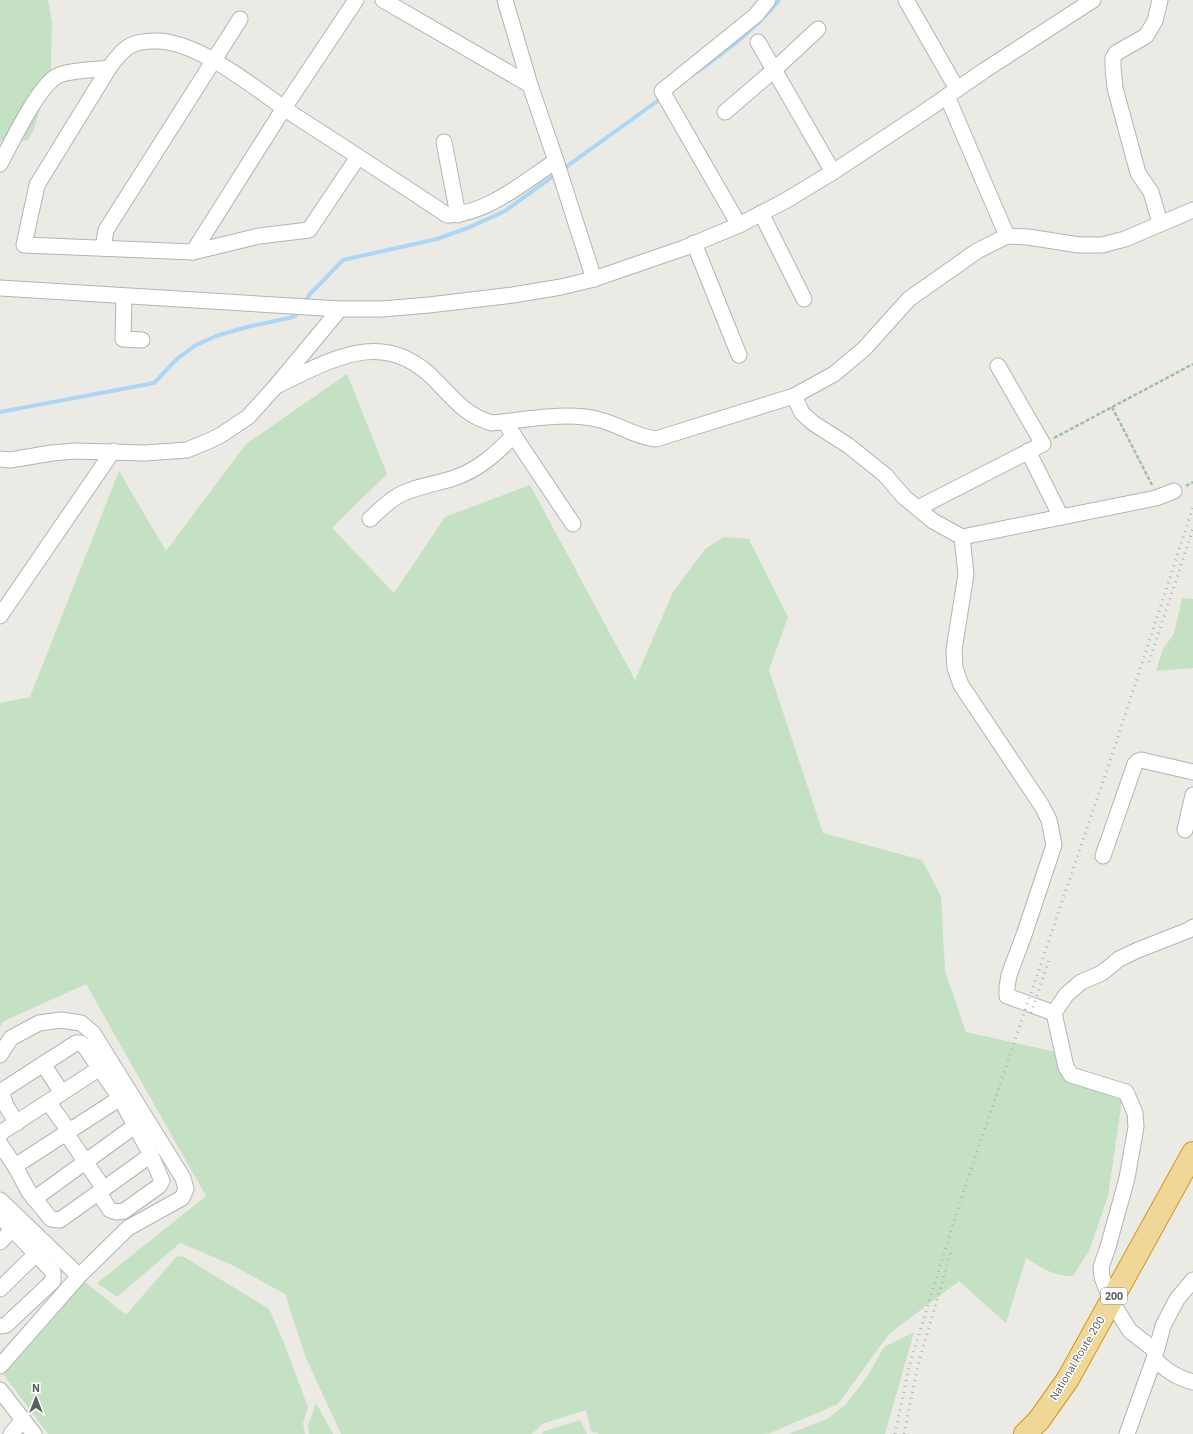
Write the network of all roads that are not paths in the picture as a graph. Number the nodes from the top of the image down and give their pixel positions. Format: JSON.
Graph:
{"nodes":[{"id":1,"x":356,"y":0,"type":"edge"},
{"id":2,"x":383,"y":0,"type":"edge"},
{"id":3,"x":505,"y":0,"type":"edge"},
{"id":4,"x":768,"y":0,"type":"edge"},
{"id":5,"x":906,"y":0,"type":"edge"},
{"id":6,"x":1093,"y":0,"type":"edge"},
{"id":7,"x":1160,"y":0,"type":"edge"},
{"id":8,"x":240,"y":19,"type":"dead end"},
{"id":9,"x":818,"y":29,"type":"dead end"},
{"id":10,"x":758,"y":42,"type":"dead end"},
{"id":11,"x":214,"y":61,"type":"junction"},
{"id":12,"x":109,"y":68,"type":"junction"},
{"id":13,"x":774,"y":70,"type":"junction"},
{"id":14,"x":530,"y":85,"type":"junction"},
{"id":15,"x":952,"y":93,"type":"junction"},
{"id":16,"x":284,"y":108,"type":"junction"},
{"id":17,"x":725,"y":112,"type":"dead end"},
{"id":18,"x":444,"y":142,"type":"dead end"},
{"id":19,"x":358,"y":157,"type":"junction"},
{"id":20,"x":556,"y":161,"type":"junction"},
{"id":21,"x":0,"y":164,"type":"edge"},
{"id":22,"x":833,"y":172,"type":"junction"},
{"id":23,"x":1193,"y":210,"type":"edge"},
{"id":24,"x":761,"y":213,"type":"junction"},
{"id":25,"x":458,"y":215,"type":"junction"},
{"id":26,"x":739,"y":224,"type":"junction"},
{"id":27,"x":1160,"y":224,"type":"junction"},
{"id":28,"x":1007,"y":236,"type":"junction"},
{"id":29,"x":694,"y":243,"type":"junction"},
{"id":30,"x":103,"y":248,"type":"junction"},
{"id":31,"x":193,"y":252,"type":"junction"},
{"id":32,"x":594,"y":279,"type":"junction"},
{"id":33,"x":0,"y":288,"type":"edge"},
{"id":34,"x":124,"y":296,"type":"junction"},
{"id":35,"x":804,"y":299,"type":"dead end"},
{"id":36,"x":340,"y":309,"type":"junction"},
{"id":37,"x":142,"y":340,"type":"dead end"},
{"id":38,"x":739,"y":355,"type":"dead end"},
{"id":39,"x":998,"y":366,"type":"dead end"},
{"id":40,"x":276,"y":386,"type":"junction"},
{"id":41,"x":794,"y":396,"type":"junction"},
{"id":42,"x":504,"y":422,"type":"junction"},
{"id":43,"x":514,"y":436,"type":"junction"},
{"id":44,"x":113,"y":451,"type":"junction"},
{"id":45,"x":1028,"y":451,"type":"junction"},
{"id":46,"x":0,"y":459,"type":"edge"},
{"id":47,"x":1174,"y":491,"type":"dead end"},
{"id":48,"x":918,"y":508,"type":"junction"},
{"id":49,"x":1061,"y":517,"type":"junction"},
{"id":50,"x":370,"y":519,"type":"dead end"},
{"id":51,"x":573,"y":524,"type":"dead end"},
{"id":52,"x":962,"y":537,"type":"junction"},
{"id":53,"x":0,"y":616,"type":"edge"},
{"id":54,"x":1193,"y":772,"type":"edge"},
{"id":55,"x":1193,"y":795,"type":"edge"},
{"id":56,"x":1185,"y":830,"type":"dead end"},
{"id":57,"x":1103,"y":856,"type":"dead end"},
{"id":58,"x":1193,"y":927,"type":"edge"},
{"id":59,"x":1054,"y":1013,"type":"junction"},
{"id":60,"x":0,"y":1055,"type":"edge"},
{"id":61,"x":43,"y":1064,"type":"junction"},
{"id":62,"x":100,"y":1068,"type":"junction"},
{"id":63,"x":62,"y":1093,"type":"junction"},
{"id":64,"x":125,"y":1095,"type":"junction"},
{"id":65,"x":48,"y":1102,"type":"junction"},
{"id":66,"x":141,"y":1122,"type":"junction"},
{"id":67,"x":17,"y":1123,"type":"junction"},
{"id":68,"x":67,"y":1132,"type":"junction"},
{"id":69,"x":0,"y":1135,"type":"edge"},
{"id":70,"x":0,"y":1144,"type":"edge"},
{"id":71,"x":1193,"y":1153,"type":"edge"},
{"id":72,"x":151,"y":1155,"type":"junction"},
{"id":73,"x":86,"y":1162,"type":"junction"},
{"id":74,"x":15,"y":1166,"type":"junction"},
{"id":75,"x":101,"y":1191,"type":"junction"},
{"id":76,"x":34,"y":1198,"type":"junction"},
{"id":77,"x":0,"y":1200,"type":"edge"},
{"id":78,"x":0,"y":1216,"type":"edge"},
{"id":79,"x":17,"y":1225,"type":"junction"},
{"id":80,"x":0,"y":1242,"type":"edge"},
{"id":81,"x":40,"y":1249,"type":"junction"},
{"id":82,"x":79,"y":1276,"type":"junction"},
{"id":83,"x":1193,"y":1280,"type":"edge"},
{"id":84,"x":0,"y":1289,"type":"edge"},
{"id":85,"x":1111,"y":1301,"type":"junction"},
{"id":86,"x":0,"y":1326,"type":"edge"},
{"id":87,"x":1155,"y":1355,"type":"junction"},
{"id":88,"x":0,"y":1366,"type":"edge"},
{"id":89,"x":1193,"y":1382,"type":"edge"},
{"id":90,"x":0,"y":1390,"type":"edge"},
{"id":91,"x":23,"y":1420,"type":"junction"},
{"id":92,"x":12,"y":1434,"type":"edge"},
{"id":93,"x":34,"y":1434,"type":"edge"},
{"id":94,"x":1025,"y":1434,"type":"edge"},
{"id":95,"x":1127,"y":1434,"type":"edge"}],
"edges":[{"from":1,"to":16,"type":"street"},
{"from":2,"to":14,"type":"street"},
{"from":3,"to":14,"type":"street"},
{"from":4,"to":26,"type":"street"},
{"from":5,"to":15,"type":"street"},
{"from":6,"to":15,"type":"street"},
{"from":7,"to":27,"type":"street"},
{"from":8,"to":11,"type":"street"},
{"from":9,"to":13,"type":"street"},
{"from":10,"to":13,"type":"street"},
{"from":11,"to":12,"type":"street"},
{"from":11,"to":16,"type":"street"},
{"from":11,"to":30,"type":"street"},
{"from":12,"to":21,"type":"street"},
{"from":12,"to":30,"type":"street"},
{"from":13,"to":17,"type":"street"},
{"from":13,"to":22,"type":"street"},
{"from":14,"to":20,"type":"street"},
{"from":15,"to":22,"type":"street"},
{"from":15,"to":28,"type":"street"},
{"from":16,"to":19,"type":"street"},
{"from":16,"to":31,"type":"street"},
{"from":18,"to":25,"type":"street"},
{"from":19,"to":25,"type":"street"},
{"from":19,"to":31,"type":"street"},
{"from":20,"to":25,"type":"street"},
{"from":20,"to":32,"type":"street"},
{"from":22,"to":24,"type":"street"},
{"from":23,"to":27,"type":"street"},
{"from":24,"to":26,"type":"street"},
{"from":24,"to":35,"type":"street"},
{"from":26,"to":29,"type":"street"},
{"from":27,"to":28,"type":"street"},
{"from":28,"to":41,"type":"street"},
{"from":29,"to":32,"type":"street"},
{"from":29,"to":38,"type":"street"},
{"from":30,"to":31,"type":"street"},
{"from":32,"to":36,"type":"street"},
{"from":33,"to":34,"type":"street"},
{"from":34,"to":36,"type":"street"},
{"from":34,"to":37,"type":"street"},
{"from":36,"to":40,"type":"street"},
{"from":39,"to":45,"type":"street"},
{"from":40,"to":42,"type":"street"},
{"from":40,"to":44,"type":"street"},
{"from":41,"to":42,"type":"street"},
{"from":41,"to":48,"type":"street"},
{"from":42,"to":43,"type":"street"},
{"from":43,"to":50,"type":"street"},
{"from":43,"to":51,"type":"street"},
{"from":44,"to":46,"type":"street"},
{"from":44,"to":53,"type":"street"},
{"from":45,"to":48,"type":"street"},
{"from":45,"to":49,"type":"street"},
{"from":47,"to":49,"type":"street"},
{"from":48,"to":52,"type":"street"},
{"from":49,"to":52,"type":"street"},
{"from":52,"to":59,"type":"street"},
{"from":54,"to":57,"type":"street"},
{"from":55,"to":56,"type":"street"},
{"from":58,"to":59,"type":"street"},
{"from":59,"to":85,"type":"street"},
{"from":60,"to":64,"type":"street"},
{"from":61,"to":62,"type":"street"},
{"from":61,"to":63,"type":"street"},
{"from":61,"to":67,"type":"street"},
{"from":62,"to":63,"type":"street"},
{"from":62,"to":64,"type":"street"},
{"from":63,"to":65,"type":"street"},
{"from":64,"to":66,"type":"street"},
{"from":64,"to":68,"type":"street"},
{"from":65,"to":67,"type":"street"},
{"from":65,"to":68,"type":"street"},
{"from":66,"to":72,"type":"street"},
{"from":66,"to":73,"type":"street"},
{"from":66,"to":82,"type":"street"},
{"from":67,"to":69,"type":"street"},
{"from":68,"to":73,"type":"street"},
{"from":68,"to":74,"type":"street"},
{"from":70,"to":74,"type":"street"},
{"from":71,"to":85,"type":"highway","name":"National Route 200","number":"200"},
{"from":72,"to":75,"type":"street"},
{"from":72,"to":75,"type":"street"},
{"from":73,"to":75,"type":"street"},
{"from":73,"to":76,"type":"street"},
{"from":74,"to":76,"type":"street"},
{"from":75,"to":76,"type":"street"},
{"from":77,"to":79,"type":"street"},
{"from":78,"to":79,"type":"street"},
{"from":79,"to":80,"type":"street"},
{"from":79,"to":81,"type":"street"},
{"from":81,"to":82,"type":"street"},
{"from":81,"to":84,"type":"street"},
{"from":81,"to":86,"type":"street"},
{"from":82,"to":88,"type":"street"},
{"from":83,"to":87,"type":"street"},
{"from":85,"to":87,"type":"street"},
{"from":85,"to":94,"type":"highway","name":"National Route 200","number":"200"},
{"from":87,"to":89,"type":"street"},
{"from":87,"to":95,"type":"street"},
{"from":90,"to":91,"type":"street"},
{"from":91,"to":92,"type":"street"},
{"from":91,"to":93,"type":"street"}]}
